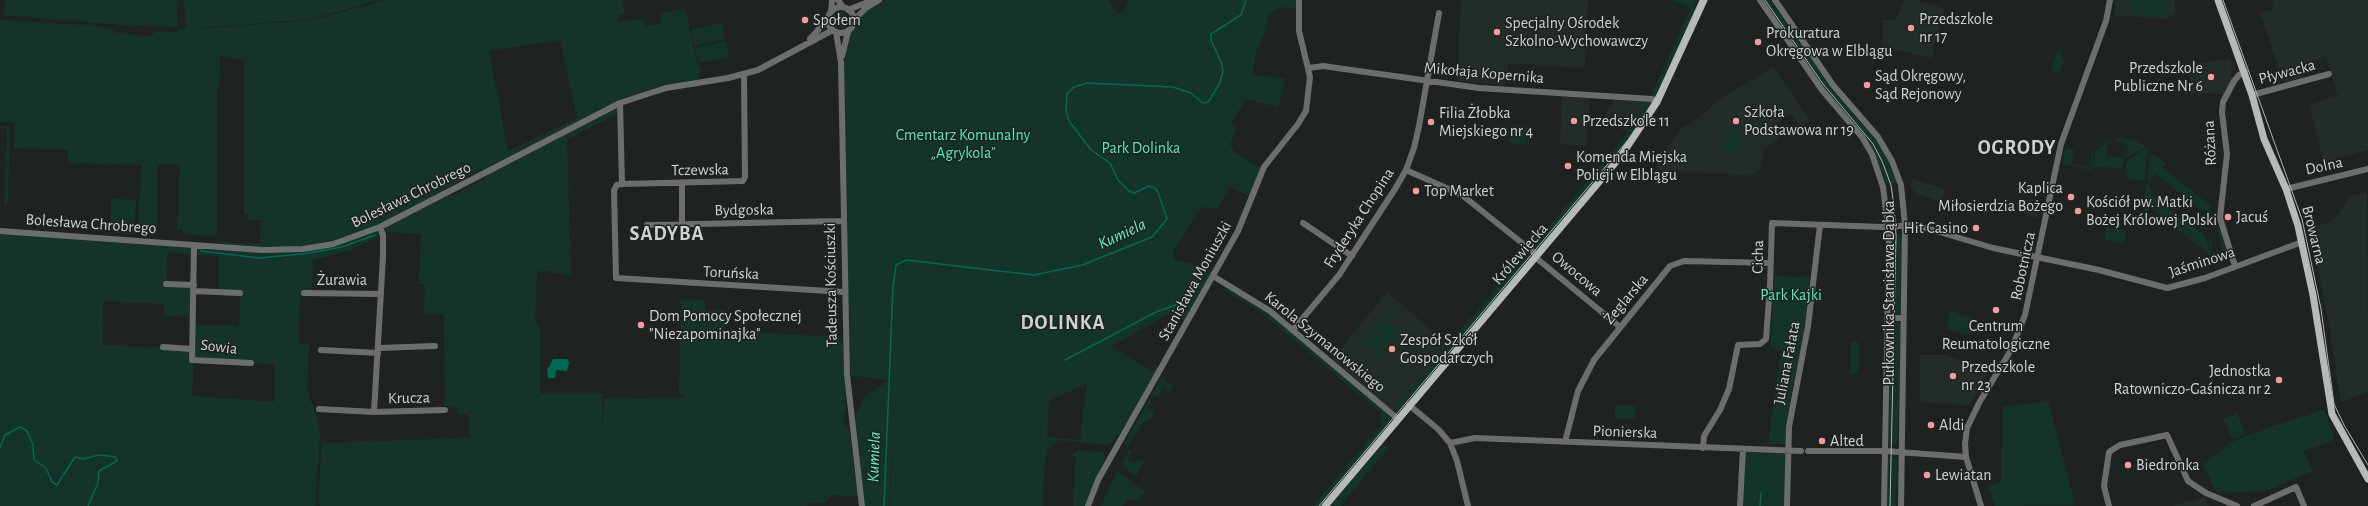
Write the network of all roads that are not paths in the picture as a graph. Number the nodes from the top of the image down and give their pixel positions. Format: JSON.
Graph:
{"nodes":[{"id":1,"x":832,"y":0,"type":"edge"},
{"id":2,"x":838,"y":0,"type":"edge"},
{"id":3,"x":875,"y":0,"type":"edge"},
{"id":4,"x":879,"y":0,"type":"edge"},
{"id":5,"x":1299,"y":0,"type":"edge"},
{"id":6,"x":1704,"y":0,"type":"edge"},
{"id":7,"x":1760,"y":0,"type":"edge"},
{"id":8,"x":1775,"y":0,"type":"edge"},
{"id":9,"x":2110,"y":0,"type":"edge"},
{"id":10,"x":2218,"y":0,"type":"edge"},
{"id":11,"x":846,"y":8,"type":"junction"},
{"id":12,"x":1439,"y":13,"type":"dead end"},
{"id":13,"x":830,"y":15,"type":"junction"},
{"id":14,"x":854,"y":20,"type":"junction"},
{"id":15,"x":835,"y":31,"type":"junction"},
{"id":16,"x":848,"y":32,"type":"junction"},
{"id":17,"x":806,"y":43,"type":"junction"},
{"id":18,"x":841,"y":62,"type":"junction"},
{"id":19,"x":1309,"y":68,"type":"junction"},
{"id":20,"x":2245,"y":72,"type":"junction"},
{"id":21,"x":744,"y":74,"type":"junction"},
{"id":22,"x":2330,"y":74,"type":"dead end"},
{"id":23,"x":1426,"y":81,"type":"junction"},
{"id":24,"x":2252,"y":95,"type":"junction"},
{"id":25,"x":1657,"y":102,"type":"junction"},
{"id":26,"x":620,"y":104,"type":"junction"},
{"id":27,"x":2368,"y":169,"type":"edge"},
{"id":28,"x":1406,"y":170,"type":"junction"},
{"id":29,"x":682,"y":183,"type":"junction"},
{"id":30,"x":622,"y":184,"type":"junction"},
{"id":31,"x":2286,"y":189,"type":"junction"},
{"id":32,"x":843,"y":220,"type":"junction"},
{"id":33,"x":1303,"y":223,"type":"dead end"},
{"id":34,"x":682,"y":224,"type":"junction"},
{"id":35,"x":647,"y":225,"type":"dead end"},
{"id":36,"x":1820,"y":225,"type":"junction"},
{"id":37,"x":1888,"y":226,"type":"junction"},
{"id":38,"x":1905,"y":226,"type":"junction"},
{"id":39,"x":380,"y":227,"type":"junction"},
{"id":40,"x":0,"y":231,"type":"edge"},
{"id":41,"x":2302,"y":242,"type":"junction"},
{"id":42,"x":194,"y":245,"type":"junction"},
{"id":43,"x":1352,"y":256,"type":"junction"},
{"id":44,"x":1536,"y":256,"type":"junction"},
{"id":45,"x":2038,"y":257,"type":"junction"},
{"id":46,"x":1771,"y":263,"type":"junction"},
{"id":47,"x":2235,"y":266,"type":"junction"},
{"id":48,"x":1213,"y":276,"type":"junction"},
{"id":49,"x":166,"y":284,"type":"dead end"},
{"id":50,"x":194,"y":288,"type":"junction"},
{"id":51,"x":845,"y":292,"type":"junction"},
{"id":52,"x":240,"y":293,"type":"dead end"},
{"id":53,"x":304,"y":293,"type":"dead end"},
{"id":54,"x":381,"y":294,"type":"junction"},
{"id":55,"x":1888,"y":318,"type":"junction"},
{"id":56,"x":1903,"y":318,"type":"junction"},
{"id":57,"x":1620,"y":327,"type":"junction"},
{"id":58,"x":1293,"y":330,"type":"junction"},
{"id":59,"x":435,"y":346,"type":"dead end"},
{"id":60,"x":163,"y":347,"type":"dead end"},
{"id":61,"x":192,"y":349,"type":"junction"},
{"id":62,"x":321,"y":350,"type":"dead end"},
{"id":63,"x":379,"y":350,"type":"junction"},
{"id":64,"x":251,"y":363,"type":"dead end"},
{"id":65,"x":1410,"y":405,"type":"junction"},
{"id":66,"x":319,"y":409,"type":"dead end"},
{"id":67,"x":445,"y":410,"type":"dead end"},
{"id":68,"x":374,"y":412,"type":"junction"},
{"id":69,"x":1398,"y":419,"type":"junction"},
{"id":70,"x":1565,"y":442,"type":"junction"},
{"id":71,"x":1450,"y":444,"type":"junction"},
{"id":72,"x":1702,"y":448,"type":"junction"},
{"id":73,"x":1743,"y":449,"type":"junction"},
{"id":74,"x":1788,"y":451,"type":"junction"},
{"id":75,"x":1801,"y":451,"type":"dead end"},
{"id":76,"x":1808,"y":451,"type":"dead end"},
{"id":77,"x":1885,"y":451,"type":"junction"},
{"id":78,"x":1902,"y":453,"type":"junction"},
{"id":79,"x":1966,"y":457,"type":"junction"},
{"id":80,"x":2368,"y":479,"type":"edge"},
{"id":81,"x":862,"y":506,"type":"edge"},
{"id":82,"x":1088,"y":506,"type":"edge"},
{"id":83,"x":1325,"y":506,"type":"edge"},
{"id":84,"x":1468,"y":506,"type":"edge"},
{"id":85,"x":1740,"y":506,"type":"edge"},
{"id":86,"x":1787,"y":506,"type":"edge"},
{"id":87,"x":1884,"y":506,"type":"edge"},
{"id":88,"x":1901,"y":506,"type":"edge"},
{"id":89,"x":1981,"y":506,"type":"edge"},
{"id":90,"x":2109,"y":506,"type":"edge"},
{"id":91,"x":2237,"y":506,"type":"edge"},
{"id":92,"x":2254,"y":506,"type":"edge"},
{"id":93,"x":2304,"y":506,"type":"edge"}],
"edges":[{"from":1,"to":13,"type":"street"},
{"from":2,"to":11,"type":"street"},
{"from":3,"to":11,"type":"street"},
{"from":4,"to":14,"type":"street"},
{"from":5,"to":19,"type":"street","name":"Stanisława Moniuszki"},
{"from":6,"to":25,"type":"main road","name":"Królewiecka"},
{"from":7,"to":37,"type":"street","name":"Pułkownika Stanisława Dąbka"},
{"from":8,"to":38,"type":"street","name":"Pułkownika Stanisława Dąbka"},
{"from":9,"to":45,"type":"street","name":"Robotnicza"},
{"from":10,"to":20,"type":"main road","name":"Browarna"},
{"from":11,"to":13,"type":"street"},
{"from":11,"to":14,"type":"street"},
{"from":12,"to":23,"type":"street","name":"Fryderyka Chopina"},
{"from":13,"to":15,"type":"street"},
{"from":13,"to":17,"type":"street","name":"Bolesława Chrobrego"},
{"from":14,"to":16,"type":"street"},
{"from":15,"to":16,"type":"street"},
{"from":15,"to":17,"type":"street","name":"Bolesława Chrobrego"},
{"from":15,"to":18,"type":"street","name":"Tadeusza Kościuszki"},
{"from":16,"to":18,"type":"street","name":"Tadeusza Kościuszki"},
{"from":17,"to":21,"type":"street","name":"Bolesława Chrobrego"},
{"from":18,"to":32,"type":"street","name":"Tadeusza Kościuszki"},
{"from":19,"to":23,"type":"street","name":"Mikołaja Kopernika"},
{"from":19,"to":48,"type":"street","name":"Stanisława Moniuszki"},
{"from":20,"to":24,"type":"main road","name":"Browarna"},
{"from":20,"to":47,"type":"street","name":"Różana"},
{"from":21,"to":26,"type":"street","name":"Bolesława Chrobrego"},
{"from":21,"to":29,"type":"street","name":"Tczewska"},
{"from":22,"to":24,"type":"street","name":"Pływacka"},
{"from":23,"to":25,"type":"street","name":"Mikołaja Kopernika"},
{"from":23,"to":28,"type":"street","name":"Fryderyka Chopina"},
{"from":24,"to":31,"type":"main road","name":"Browarna"},
{"from":25,"to":44,"type":"main road","name":"Królewiecka"},
{"from":26,"to":30,"type":"street"},
{"from":26,"to":39,"type":"street","name":"Bolesława Chrobrego"},
{"from":27,"to":31,"type":"street","name":"Dolna"},
{"from":28,"to":43,"type":"street","name":"Fryderyka Chopina"},
{"from":28,"to":44,"type":"street","name":"Owocowa"},
{"from":29,"to":30,"type":"street","name":"Tczewska"},
{"from":29,"to":34,"type":"street"},
{"from":30,"to":51,"type":"street","name":"Toruńska"},
{"from":31,"to":41,"type":"main road","name":"Browarna"},
{"from":32,"to":34,"type":"street","name":"Bydgoska"},
{"from":32,"to":51,"type":"street","name":"Tadeusza Kościuszki"},
{"from":33,"to":43,"type":"street"},
{"from":34,"to":35,"type":"street","name":"Bydgoska"},
{"from":36,"to":37,"type":"street","name":"Cicha"},
{"from":36,"to":46,"type":"street","name":"Cicha"},
{"from":36,"to":74,"type":"street","name":"Juliana Fałata"},
{"from":37,"to":38,"type":"street","name":"Cicha"},
{"from":37,"to":55,"type":"street","name":"Pułkownika Stanisława Dąbka"},
{"from":38,"to":45,"type":"street","name":"Jaśminowa"},
{"from":38,"to":56,"type":"street","name":"Pułkownika Stanisława Dąbka"},
{"from":39,"to":42,"type":"street","name":"Bolesława Chrobrego"},
{"from":39,"to":54,"type":"street","name":"Żurawia"},
{"from":40,"to":42,"type":"street","name":"Bolesława Chrobrego"},
{"from":41,"to":47,"type":"street","name":"Jaśminowa"},
{"from":41,"to":80,"type":"main road","name":"Browarna"},
{"from":42,"to":50,"type":"street","name":"Sowia"},
{"from":43,"to":58,"type":"street","name":"Fryderyka Chopina"},
{"from":44,"to":57,"type":"street","name":"Owocowa"},
{"from":44,"to":65,"type":"main road","name":"Królewiecka"},
{"from":45,"to":47,"type":"street","name":"Jaśminowa"},
{"from":45,"to":79,"type":"street","name":"Robotnicza"},
{"from":46,"to":57,"type":"street","name":"Żeglarska"},
{"from":46,"to":72,"type":"street","name":"Cicha"},
{"from":48,"to":58,"type":"street","name":"Karola Szymanowskiego"},
{"from":48,"to":82,"type":"street","name":"Stanisława Moniuszki"},
{"from":49,"to":50,"type":"street"},
{"from":50,"to":52,"type":"street"},
{"from":50,"to":61,"type":"street","name":"Sowia"},
{"from":51,"to":81,"type":"street","name":"Tadeusza Kościuszki"},
{"from":53,"to":54,"type":"street","name":"Żurawia"},
{"from":54,"to":63,"type":"street","name":"Żurawia"},
{"from":55,"to":56,"type":"street"},
{"from":55,"to":77,"type":"street","name":"Pułkownika Stanisława Dąbka"},
{"from":56,"to":78,"type":"street","name":"Pułkownika Stanisława Dąbka"},
{"from":57,"to":70,"type":"street","name":"Żeglarska"},
{"from":58,"to":69,"type":"street","name":"Karola Szymanowskiego"},
{"from":59,"to":63,"type":"street"},
{"from":60,"to":61,"type":"street","name":"Sowia"},
{"from":61,"to":64,"type":"street","name":"Sowia"},
{"from":62,"to":63,"type":"street"},
{"from":63,"to":68,"type":"street","name":"Żurawia"},
{"from":65,"to":69,"type":"main road","name":"Królewiecka"},
{"from":65,"to":71,"type":"street"},
{"from":66,"to":68,"type":"street"},
{"from":67,"to":68,"type":"street","name":"Krucza"},
{"from":69,"to":83,"type":"main road","name":"Królewiecka"},
{"from":70,"to":71,"type":"street","name":"Pionierska"},
{"from":70,"to":72,"type":"street","name":"Pionierska"},
{"from":71,"to":84,"type":"street"},
{"from":72,"to":73,"type":"street","name":"Pionierska"},
{"from":73,"to":74,"type":"street","name":"Pionierska"},
{"from":73,"to":85,"type":"street"},
{"from":74,"to":75,"type":"street","name":"Pionierska"},
{"from":74,"to":86,"type":"street","name":"Juliana Fałata"},
{"from":76,"to":77,"type":"street"},
{"from":77,"to":78,"type":"street"},
{"from":77,"to":87,"type":"street","name":"Pułkownika Stanisława Dąbka"},
{"from":78,"to":79,"type":"street"},
{"from":78,"to":88,"type":"street","name":"Pułkownika Stanisława Dąbka"},
{"from":79,"to":89,"type":"street","name":"Robotnicza"},
{"from":90,"to":91,"type":"street"},
{"from":92,"to":93,"type":"street"}]}
